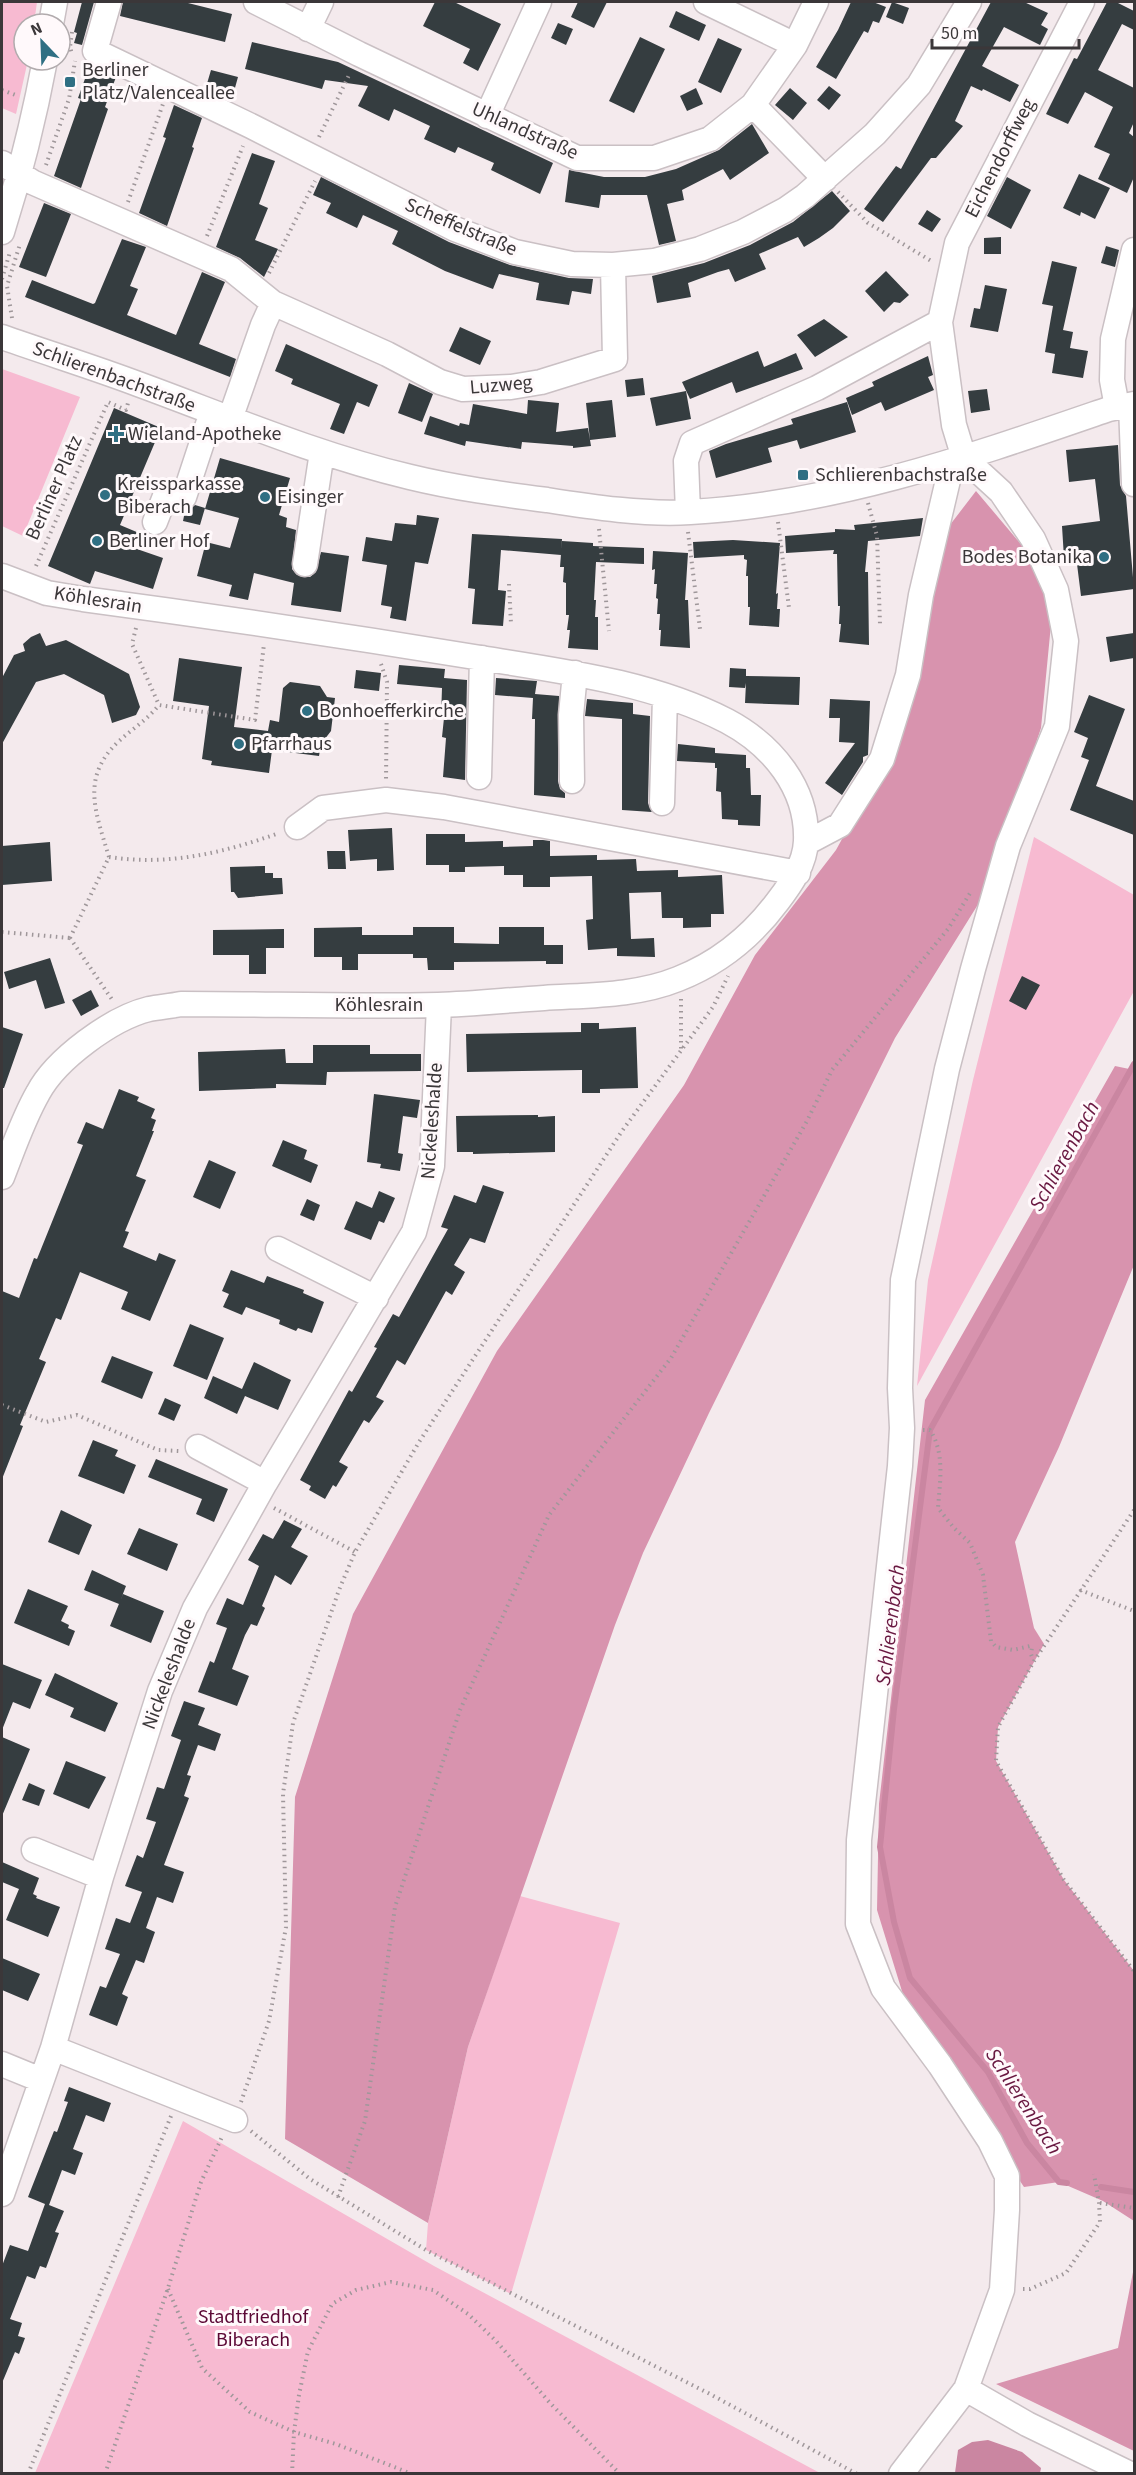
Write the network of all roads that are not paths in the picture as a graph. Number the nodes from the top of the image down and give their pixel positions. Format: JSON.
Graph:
{"nodes":[{"id":1,"x":109,"y":2,"type":"edge"},
{"id":2,"x":256,"y":2,"type":"edge"},
{"id":3,"x":321,"y":2,"type":"edge"},
{"id":4,"x":539,"y":2,"type":"edge"},
{"id":5,"x":706,"y":2,"type":"edge"},
{"id":6,"x":816,"y":2,"type":"edge"},
{"id":7,"x":969,"y":2,"type":"edge"},
{"id":8,"x":1082,"y":2,"type":"edge"},
{"id":9,"x":308,"y":29,"type":"junction"},
{"id":10,"x":795,"y":45,"type":"junction"},
{"id":11,"x":43,"y":72,"type":"edge"},
{"id":12,"x":753,"y":105,"type":"junction"},
{"id":13,"x":487,"y":116,"type":"junction"},
{"id":14,"x":11,"y":168,"type":"edge"},
{"id":15,"x":825,"y":179,"type":"junction"},
{"id":16,"x":2,"y":232,"type":"edge"},
{"id":17,"x":1134,"y":250,"type":"edge"},
{"id":18,"x":614,"y":265,"type":"junction"},
{"id":19,"x":266,"y":297,"type":"junction"},
{"id":20,"x":940,"y":322,"type":"junction"},
{"id":21,"x":2,"y":337,"type":"edge"},
{"id":22,"x":1128,"y":405,"type":"edge"},
{"id":23,"x":221,"y":416,"type":"junction"},
{"id":24,"x":322,"y":452,"type":"junction"},
{"id":25,"x":958,"y":461,"type":"junction"},
{"id":26,"x":1134,"y":484,"type":"edge"},
{"id":27,"x":688,"y":512,"type":"junction"},
{"id":28,"x":155,"y":522,"type":"dead end"},
{"id":29,"x":305,"y":564,"type":"dead end"},
{"id":30,"x":2,"y":576,"type":"edge"},
{"id":31,"x":482,"y":658,"type":"junction"},
{"id":32,"x":575,"y":673,"type":"junction"},
{"id":33,"x":665,"y":697,"type":"junction"},
{"id":34,"x":479,"y":777,"type":"dead end"},
{"id":35,"x":572,"y":781,"type":"dead end"},
{"id":36,"x":662,"y":803,"type":"dead end"},
{"id":37,"x":297,"y":827,"type":"road end"},
{"id":38,"x":806,"y":843,"type":"junction"},
{"id":39,"x":798,"y":873,"type":"junction"},
{"id":40,"x":439,"y":1005,"type":"junction"},
{"id":41,"x":2,"y":1177,"type":"edge"},
{"id":42,"x":278,"y":1249,"type":"dead end"},
{"id":43,"x":376,"y":1298,"type":"junction"},
{"id":44,"x":198,"y":1448,"type":"road end"},
{"id":45,"x":262,"y":1491,"type":"junction"},
{"id":46,"x":34,"y":1850,"type":"dead end"},
{"id":47,"x":101,"y":1877,"type":"junction"},
{"id":48,"x":53,"y":2048,"type":"junction"},
{"id":49,"x":2,"y":2064,"type":"edge"},
{"id":50,"x":41,"y":2080,"type":"junction"},
{"id":51,"x":235,"y":2120,"type":"road end"},
{"id":52,"x":2,"y":2194,"type":"edge"},
{"id":53,"x":966,"y":2389,"type":"junction"},
{"id":54,"x":901,"y":2474,"type":"edge"},
{"id":55,"x":1130,"y":2474,"type":"edge"}],
"edges":[{"from":1,"to":18,"type":"street","name":"Scheffelstraße"},
{"from":2,"to":9,"type":"street","name":"Uhlandstraße"},
{"from":3,"to":9,"type":"street"},
{"from":4,"to":13,"type":"street"},
{"from":5,"to":10,"type":"street"},
{"from":6,"to":10,"type":"street","name":"Uhlandstraße"},
{"from":7,"to":15,"type":"street","name":"Scheffelstraße"},
{"from":8,"to":20,"type":"street","name":"Eichendorffweg"},
{"from":9,"to":13,"type":"street","name":"Uhlandstraße"},
{"from":10,"to":12,"type":"street","name":"Uhlandstraße"},
{"from":11,"to":14,"type":"street"},
{"from":12,"to":13,"type":"street","name":"Uhlandstraße"},
{"from":12,"to":15,"type":"street"},
{"from":14,"to":16,"type":"street"},
{"from":14,"to":19,"type":"street","name":"Luzweg"},
{"from":15,"to":18,"type":"street","name":"Scheffelstraße"},
{"from":17,"to":22,"type":"street"},
{"from":18,"to":19,"type":"street","name":"Luzweg"},
{"from":19,"to":23,"type":"street"},
{"from":20,"to":25,"type":"street","name":"Eichendorffweg"},
{"from":20,"to":27,"type":"street"},
{"from":21,"to":23,"type":"street","name":"Schlierenbachstraße"},
{"from":22,"to":25,"type":"street","name":"Schlierenbachstraße"},
{"from":22,"to":26,"type":"street"},
{"from":23,"to":24,"type":"street","name":"Schlierenbachstraße"},
{"from":23,"to":28,"type":"street"},
{"from":24,"to":27,"type":"street","name":"Schlierenbachstraße"},
{"from":24,"to":29,"type":"street"},
{"from":25,"to":27,"type":"street","name":"Schlierenbachstraße"},
{"from":25,"to":38,"type":"street"},
{"from":25,"to":53,"type":"street"},
{"from":30,"to":31,"type":"street","name":"Köhlesrain"},
{"from":31,"to":32,"type":"street","name":"Köhlesrain"},
{"from":31,"to":34,"type":"street"},
{"from":32,"to":33,"type":"street","name":"Köhlesrain"},
{"from":32,"to":35,"type":"street"},
{"from":33,"to":36,"type":"street"},
{"from":33,"to":38,"type":"street","name":"Köhlesrain"},
{"from":37,"to":39,"type":"street"},
{"from":38,"to":39,"type":"street","name":"Köhlesrain"},
{"from":39,"to":40,"type":"street","name":"Köhlesrain"},
{"from":40,"to":41,"type":"street","name":"Köhlesrain"},
{"from":40,"to":43,"type":"street","name":"Nickeleshalde"},
{"from":42,"to":43,"type":"street"},
{"from":43,"to":45,"type":"street","name":"Nickeleshalde"},
{"from":44,"to":45,"type":"street"},
{"from":45,"to":47,"type":"street","name":"Nickeleshalde"},
{"from":46,"to":47,"type":"street"},
{"from":47,"to":48,"type":"street","name":"Nickeleshalde"},
{"from":48,"to":50,"type":"street","name":"Nickeleshalde"},
{"from":48,"to":51,"type":"street"},
{"from":49,"to":50,"type":"street"},
{"from":50,"to":52,"type":"street","name":"Nickeleshalde"},
{"from":53,"to":54,"type":"street"},
{"from":53,"to":55,"type":"street"}]}
